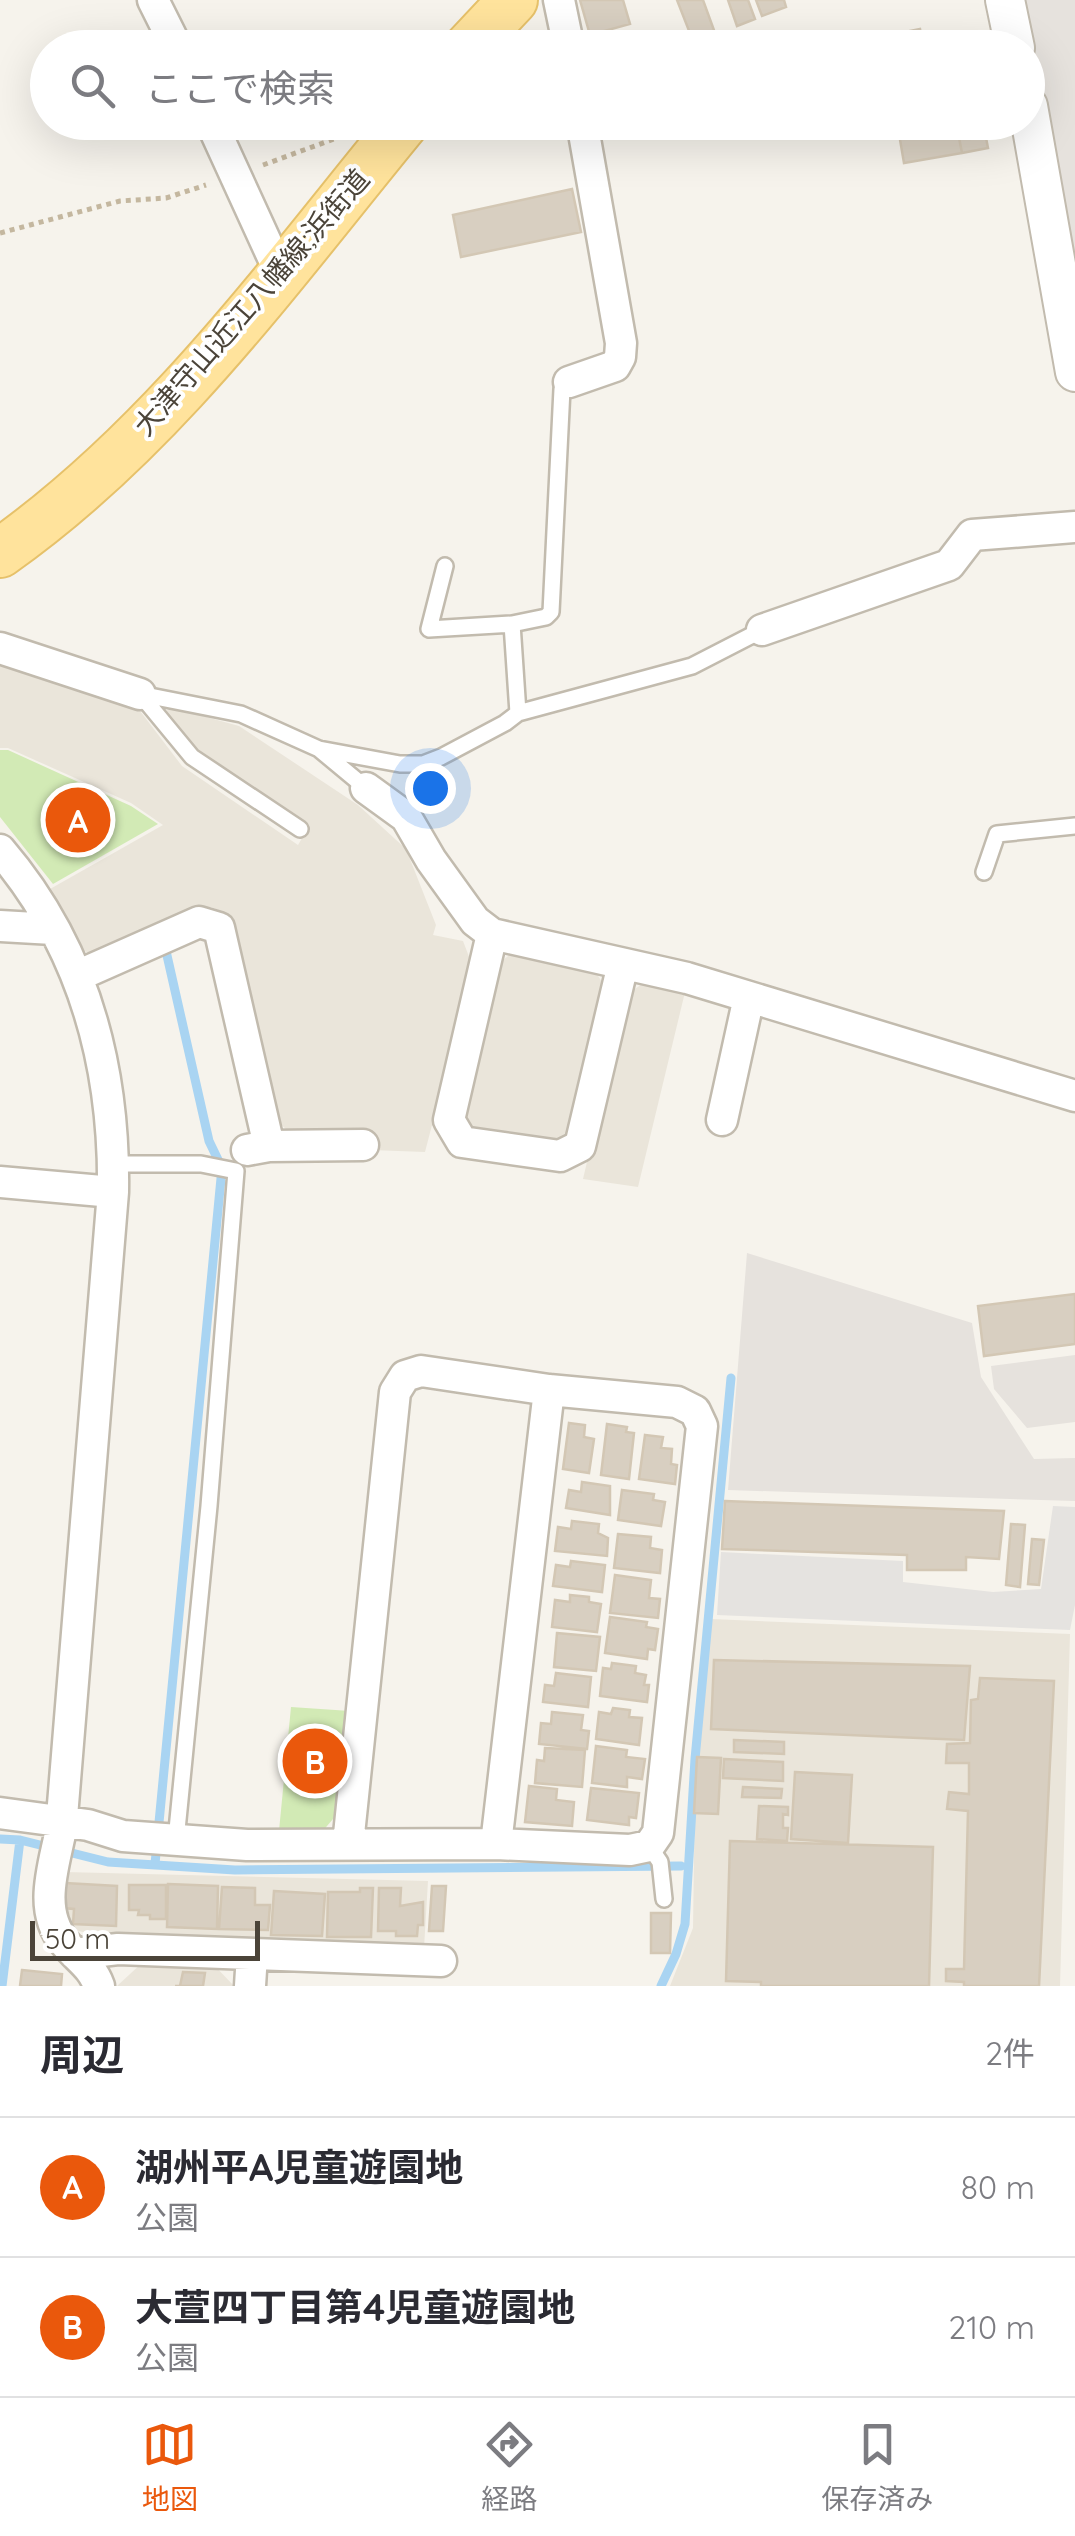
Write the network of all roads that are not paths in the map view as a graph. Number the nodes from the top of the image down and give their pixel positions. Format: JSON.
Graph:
{"nodes":[{"id":1,"x":154,"y":0,"type":"edge"},
{"id":2,"x":513,"y":0,"type":"edge"},
{"id":3,"x":559,"y":0,"type":"edge"},
{"id":4,"x":1005,"y":0,"type":"edge"},
{"id":5,"x":168,"y":30,"type":"edge"},
{"id":6,"x":485,"y":30,"type":"edge"},
{"id":7,"x":565,"y":30,"type":"edge"},
{"id":8,"x":1011,"y":30,"type":"edge"},
{"id":9,"x":220,"y":140,"type":"edge"},
{"id":10,"x":390,"y":140,"type":"edge"},
{"id":11,"x":585,"y":140,"type":"edge"},
{"id":12,"x":1034,"y":140,"type":"edge"},
{"id":13,"x":282,"y":275,"type":"junction"},
{"id":14,"x":1075,"y":372,"type":"edge"},
{"id":15,"x":569,"y":382,"type":"joint"},
{"id":16,"x":1075,"y":527,"type":"edge"},
{"id":17,"x":0,"y":553,"type":"edge"},
{"id":18,"x":445,"y":566,"type":"dead end"},
{"id":19,"x":512,"y":624,"type":"junction"},
{"id":20,"x":762,"y":630,"type":"joint"},
{"id":21,"x":0,"y":648,"type":"edge"},
{"id":22,"x":140,"y":694,"type":"junction"},
{"id":23,"x":518,"y":713,"type":"junction"},
{"id":24,"x":319,"y":749,"type":"junction"},
{"id":25,"x":366,"y":788,"type":"joint"},
{"id":26,"x":1075,"y":826,"type":"edge"},
{"id":27,"x":300,"y":829,"type":"dead end"},
{"id":28,"x":0,"y":850,"type":"edge"},
{"id":29,"x":984,"y":872,"type":"dead end"},
{"id":30,"x":0,"y":926,"type":"edge"},
{"id":31,"x":53,"y":929,"type":"junction"},
{"id":32,"x":492,"y":934,"type":"junction"},
{"id":33,"x":623,"y":964,"type":"junction"},
{"id":34,"x":77,"y":976,"type":"junction"},
{"id":35,"x":749,"y":997,"type":"junction"},
{"id":36,"x":1075,"y":1096,"type":"edge"},
{"id":37,"x":722,"y":1120,"type":"dead end"},
{"id":38,"x":363,"y":1144,"type":"dead end"},
{"id":39,"x":114,"y":1178,"type":"junction"},
{"id":40,"x":0,"y":1182,"type":"edge"},
{"id":41,"x":549,"y":1390,"type":"junction"},
{"id":42,"x":0,"y":1813,"type":"edge"},
{"id":43,"x":61,"y":1825,"type":"junction"},
{"id":44,"x":176,"y":1840,"type":"junction"},
{"id":45,"x":348,"y":1844,"type":"junction"},
{"id":46,"x":496,"y":1844,"type":"junction"},
{"id":47,"x":656,"y":1861,"type":"junction"},
{"id":48,"x":664,"y":1899,"type":"dead end"},
{"id":49,"x":75,"y":1954,"type":"junction"},
{"id":50,"x":252,"y":1954,"type":"junction"},
{"id":51,"x":441,"y":1961,"type":"dead end"},
{"id":52,"x":352,"y":1972,"type":"edge"},
{"id":53,"x":99,"y":1986,"type":"edge"},
{"id":54,"x":250,"y":1986,"type":"edge"}],
"edges":[{"from":1,"to":5,"type":"street"},
{"from":2,"to":6,"type":"main road"},
{"from":3,"to":7,"type":"street"},
{"from":4,"to":8,"type":"street"},
{"from":9,"to":13,"type":"street"},
{"from":10,"to":13,"type":"main road","name":"大津守山近江八幡線;浜街道"},
{"from":11,"to":15,"type":"street"},
{"from":12,"to":14,"type":"street"},
{"from":13,"to":17,"type":"main road","name":"大津守山近江八幡線;浜街道"},
{"from":15,"to":19,"type":"lane"},
{"from":16,"to":20,"type":"street"},
{"from":18,"to":19,"type":"lane"},
{"from":19,"to":23,"type":"lane"},
{"from":20,"to":23,"type":"lane"},
{"from":21,"to":22,"type":"street"},
{"from":22,"to":24,"type":"lane"},
{"from":22,"to":27,"type":"lane"},
{"from":23,"to":24,"type":"lane"},
{"from":24,"to":25,"type":"lane"},
{"from":25,"to":32,"type":"street"},
{"from":26,"to":29,"type":"lane"},
{"from":28,"to":31,"type":"street"},
{"from":30,"to":31,"type":"street"},
{"from":31,"to":34,"type":"street"},
{"from":32,"to":33,"type":"street"},
{"from":32,"to":33,"type":"street"},
{"from":33,"to":35,"type":"street"},
{"from":34,"to":38,"type":"street"},
{"from":34,"to":39,"type":"street"},
{"from":35,"to":36,"type":"street"},
{"from":35,"to":37,"type":"street"},
{"from":39,"to":40,"type":"street"},
{"from":39,"to":43,"type":"street"},
{"from":39,"to":44,"type":"lane"},
{"from":41,"to":45,"type":"street"},
{"from":41,"to":46,"type":"street"},
{"from":41,"to":47,"type":"street"},
{"from":42,"to":43,"type":"street"},
{"from":43,"to":44,"type":"street"},
{"from":43,"to":49,"type":"street"},
{"from":44,"to":45,"type":"street"},
{"from":45,"to":46,"type":"street"},
{"from":46,"to":47,"type":"street"},
{"from":47,"to":48,"type":"lane"},
{"from":49,"to":50,"type":"street"},
{"from":49,"to":53,"type":"street"},
{"from":50,"to":52,"type":"street"},
{"from":50,"to":54,"type":"street"},
{"from":51,"to":52,"type":"street"}]}
